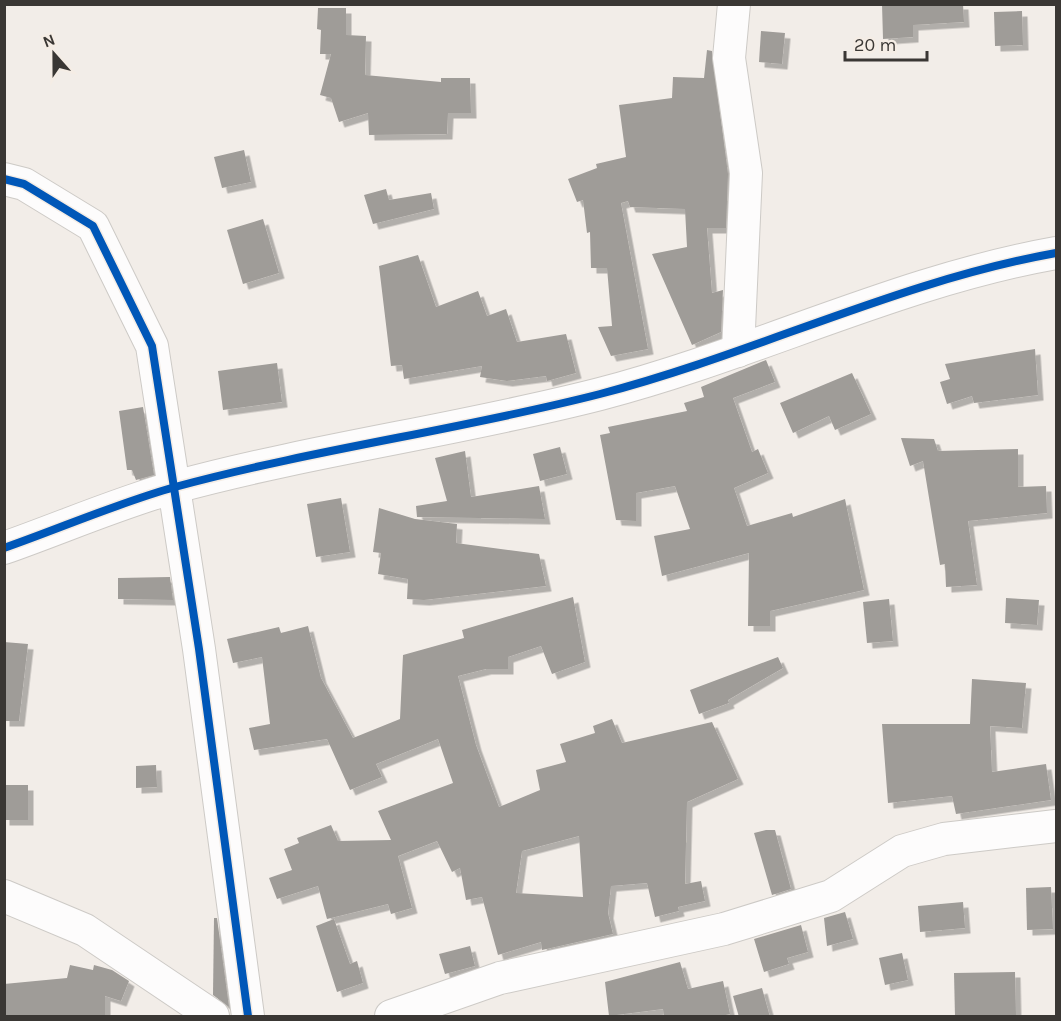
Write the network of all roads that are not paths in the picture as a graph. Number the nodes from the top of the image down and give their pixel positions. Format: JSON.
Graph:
{"nodes":[{"id":1,"x":734,"y":4,"type":"edge"},
{"id":2,"x":4,"y":179,"type":"edge"},
{"id":3,"x":1056,"y":253,"type":"edge"},
{"id":4,"x":738,"y":351,"type":"junction"},
{"id":5,"x":174,"y":487,"type":"junction"},
{"id":6,"x":4,"y":548,"type":"edge"},
{"id":7,"x":1056,"y":826,"type":"edge"},
{"id":8,"x":4,"y":896,"type":"edge"},
{"id":9,"x":213,"y":1017,"type":"edge"},
{"id":10,"x":248,"y":1017,"type":"edge"},
{"id":11,"x":391,"y":1017,"type":"edge"}],
"edges":[{"from":1,"to":4,"type":"street"},
{"from":2,"to":5,"type":"street"},
{"from":3,"to":4,"type":"street"},
{"from":4,"to":5,"type":"street"},
{"from":5,"to":6,"type":"street"},
{"from":5,"to":10,"type":"street"},
{"from":7,"to":11,"type":"street"},
{"from":8,"to":9,"type":"street"}]}
